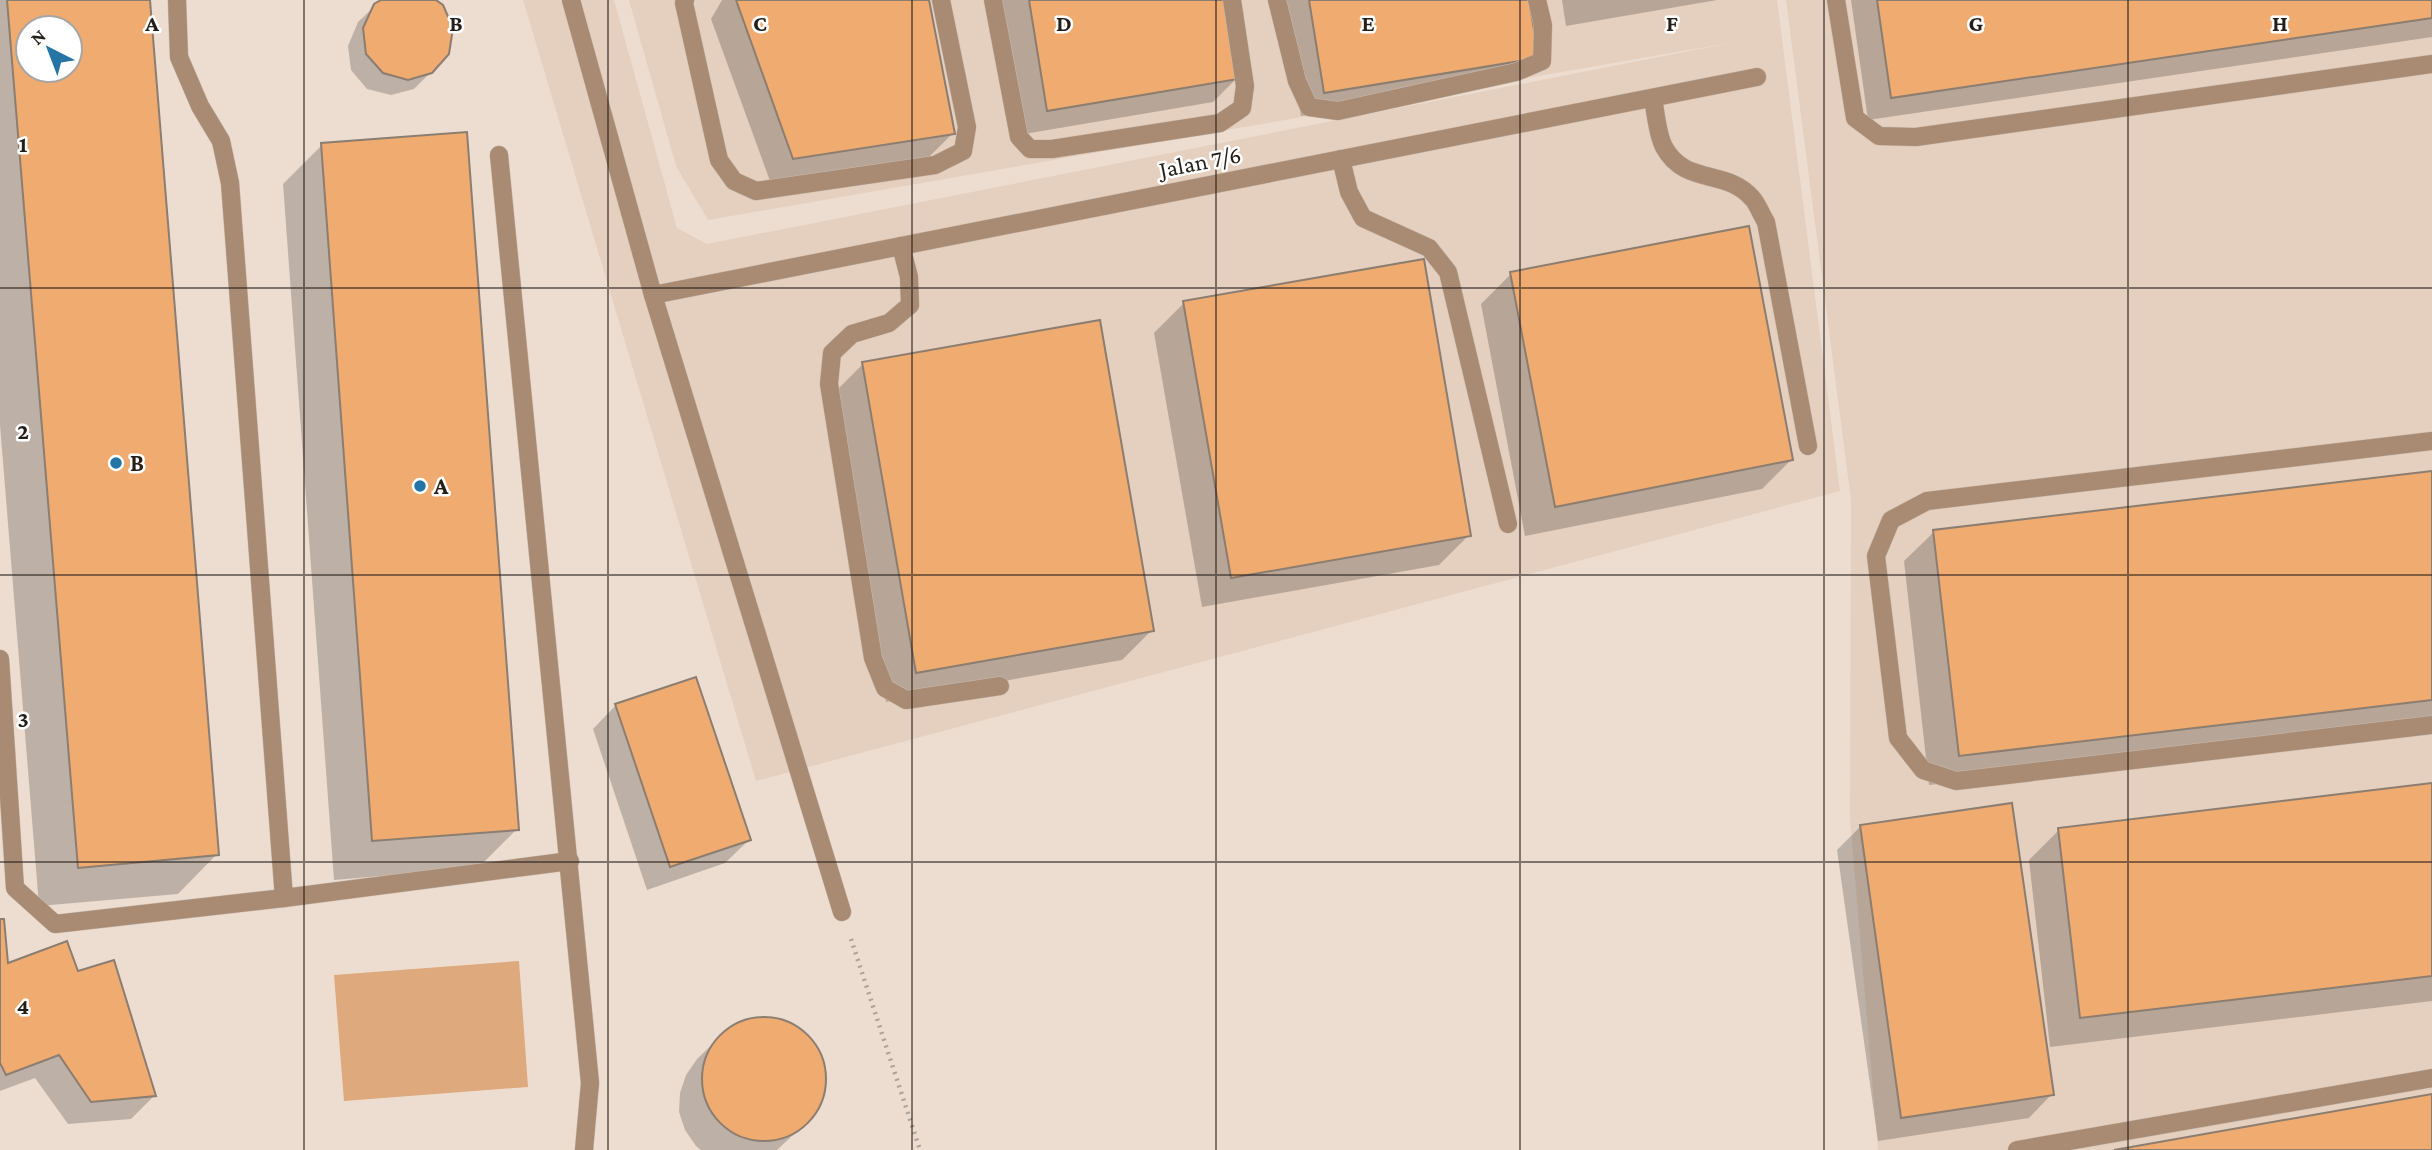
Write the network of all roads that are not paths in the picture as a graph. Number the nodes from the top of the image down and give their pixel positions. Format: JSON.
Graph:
{"nodes":[{"id":1,"x":177,"y":0,"type":"edge"},
{"id":2,"x":571,"y":0,"type":"edge"},
{"id":3,"x":685,"y":0,"type":"edge"},
{"id":4,"x":941,"y":0,"type":"edge"},
{"id":5,"x":993,"y":0,"type":"edge"},
{"id":6,"x":1232,"y":0,"type":"edge"},
{"id":7,"x":1277,"y":0,"type":"edge"},
{"id":8,"x":1537,"y":0,"type":"edge"},
{"id":9,"x":1836,"y":0,"type":"edge"},
{"id":10,"x":2432,"y":64,"type":"edge"},
{"id":11,"x":1757,"y":77,"type":"dead end"},
{"id":12,"x":1653,"y":99,"type":"junction"},
{"id":13,"x":499,"y":155,"type":"dead end"},
{"id":14,"x":1341,"y":159,"type":"junction"},
{"id":15,"x":901,"y":246,"type":"junction"},
{"id":16,"x":653,"y":295,"type":"junction"},
{"id":17,"x":2432,"y":440,"type":"edge"},
{"id":18,"x":1808,"y":446,"type":"dead end"},
{"id":19,"x":1508,"y":524,"type":"dead end"},
{"id":20,"x":0,"y":659,"type":"edge"},
{"id":21,"x":1000,"y":685,"type":"dead end"},
{"id":22,"x":2432,"y":725,"type":"edge"},
{"id":23,"x":570,"y":861,"type":"junction"},
{"id":24,"x":284,"y":898,"type":"junction"},
{"id":25,"x":842,"y":912,"type":"road end"},
{"id":26,"x":2432,"y":1079,"type":"edge"},
{"id":27,"x":584,"y":1150,"type":"edge"},
{"id":28,"x":2017,"y":1150,"type":"edge"}],
"edges":[{"from":1,"to":24,"type":"street"},
{"from":2,"to":16,"type":"street"},
{"from":3,"to":4,"type":"street"},
{"from":5,"to":6,"type":"street"},
{"from":7,"to":8,"type":"street"},
{"from":9,"to":10,"type":"street"},
{"from":11,"to":12,"type":"street","name":"Jalan 7/6"},
{"from":12,"to":14,"type":"street","name":"Jalan 7/6"},
{"from":12,"to":18,"type":"street"},
{"from":13,"to":23,"type":"street"},
{"from":14,"to":15,"type":"street","name":"Jalan 7/6"},
{"from":14,"to":19,"type":"street"},
{"from":15,"to":16,"type":"street","name":"Jalan 7/6"},
{"from":15,"to":21,"type":"street"},
{"from":16,"to":25,"type":"street"},
{"from":17,"to":22,"type":"street"},
{"from":20,"to":24,"type":"street"},
{"from":23,"to":24,"type":"street"},
{"from":23,"to":27,"type":"street"},
{"from":26,"to":28,"type":"street"}]}
